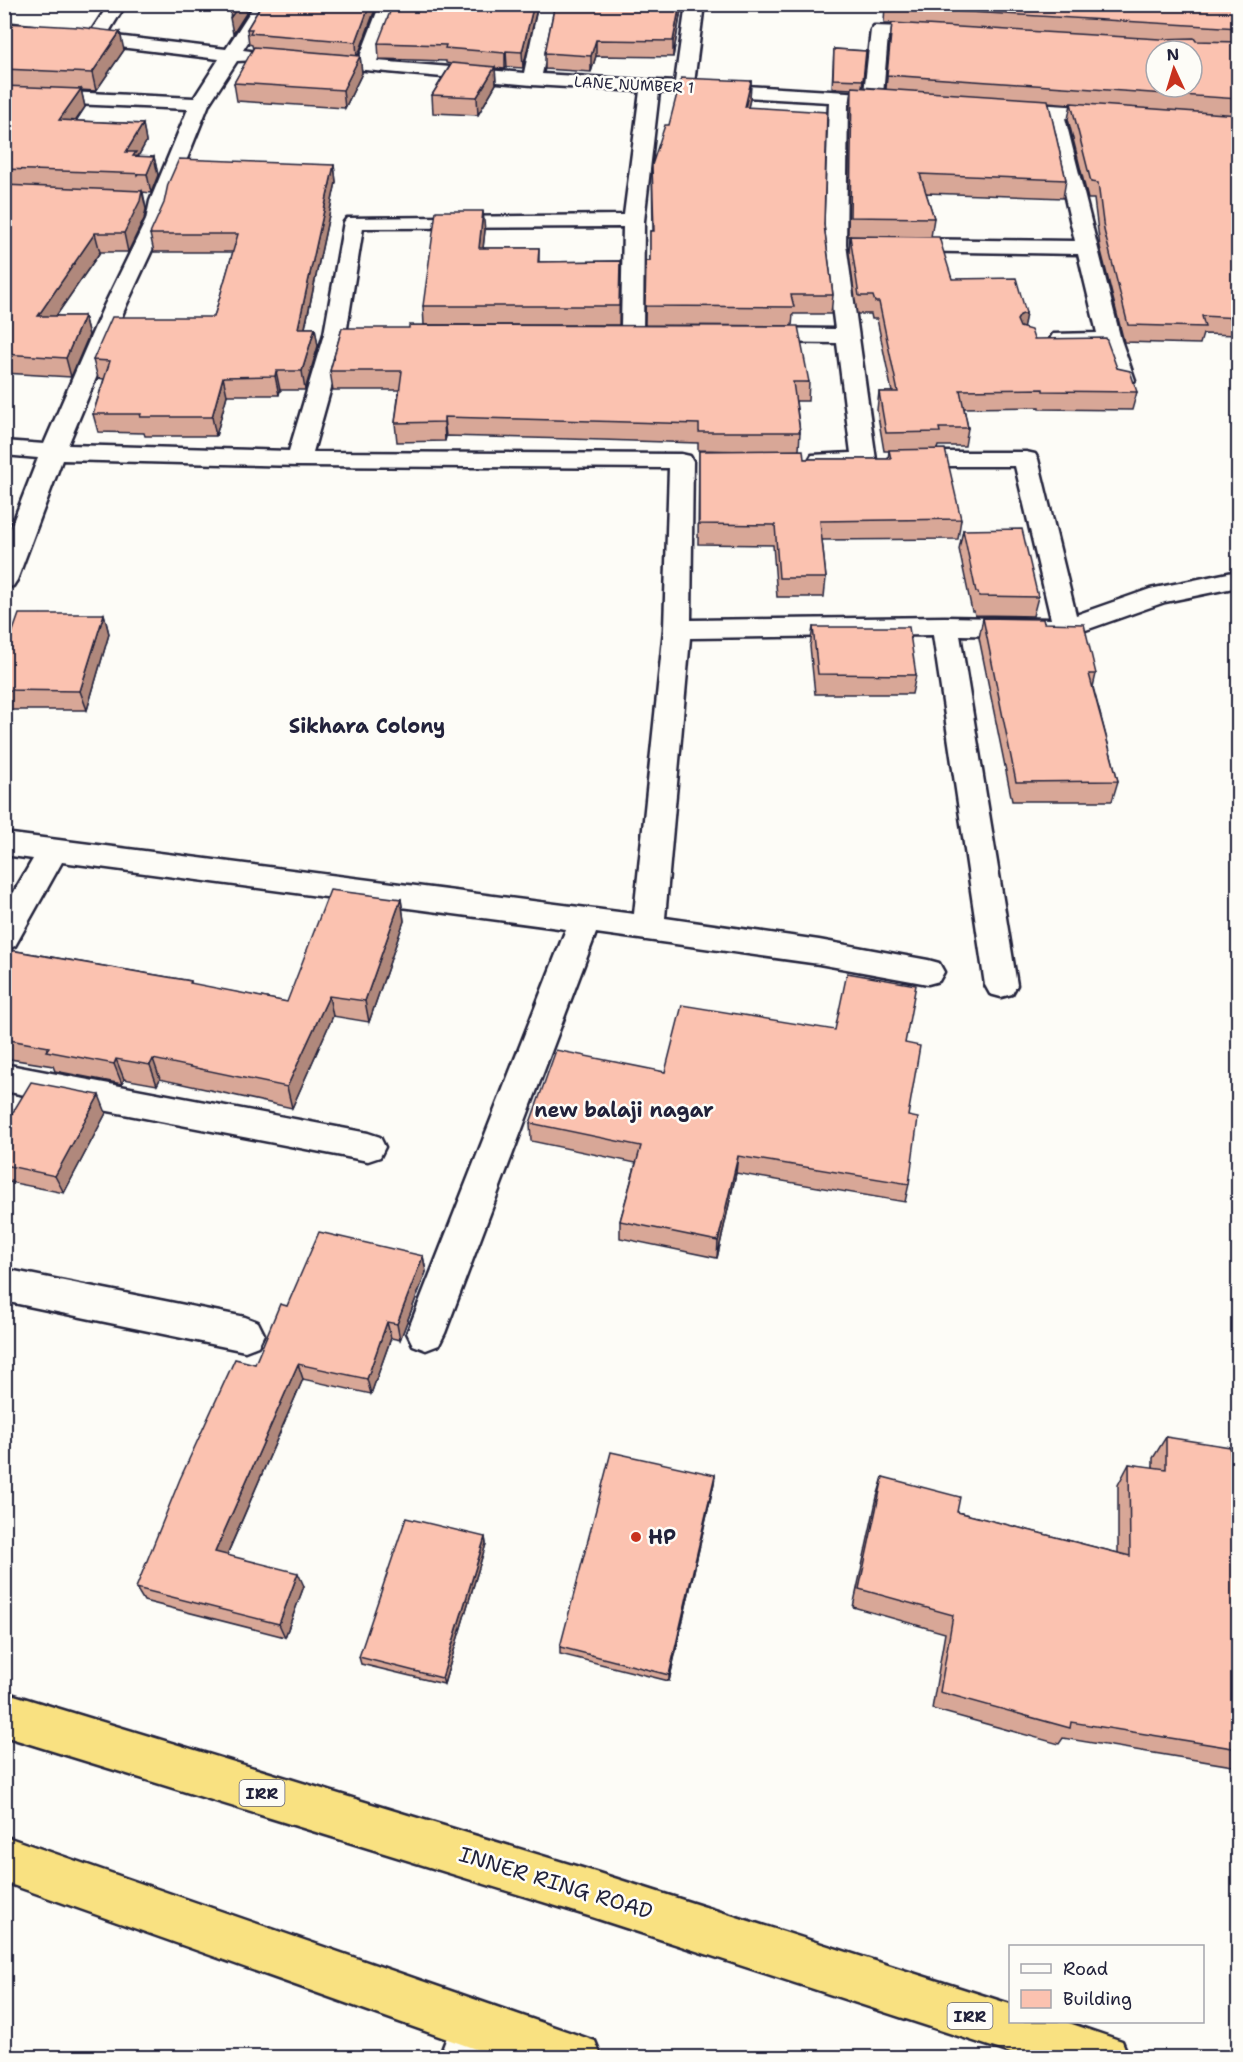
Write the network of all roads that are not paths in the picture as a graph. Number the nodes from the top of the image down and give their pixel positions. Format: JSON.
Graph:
{"nodes":[{"id":1,"x":118,"y":4,"type":"edge"},
{"id":2,"x":264,"y":4,"type":"edge"},
{"id":3,"x":389,"y":4,"type":"edge"},
{"id":4,"x":548,"y":4,"type":"edge"},
{"id":5,"x":695,"y":4,"type":"edge"},
{"id":6,"x":4,"y":28,"type":"edge"},
{"id":7,"x":951,"y":34,"type":"edge"},
{"id":8,"x":94,"y":39,"type":"junction"},
{"id":9,"x":231,"y":55,"type":"junction"},
{"id":10,"x":264,"y":57,"type":"edge"},
{"id":11,"x":298,"y":60,"type":"edge"},
{"id":12,"x":366,"y":64,"type":"junction"},
{"id":13,"x":532,"y":79,"type":"junction"},
{"id":14,"x":650,"y":86,"type":"junction"},
{"id":15,"x":684,"y":87,"type":"junction"},
{"id":16,"x":4,"y":95,"type":"edge"},
{"id":17,"x":839,"y":96,"type":"junction"},
{"id":18,"x":873,"y":99,"type":"junction"},
{"id":19,"x":918,"y":102,"type":"edge"},
{"id":20,"x":200,"y":104,"type":"junction"},
{"id":21,"x":986,"y":107,"type":"edge"},
{"id":22,"x":1054,"y":111,"type":"junction"},
{"id":23,"x":1134,"y":117,"type":"edge"},
{"id":24,"x":136,"y":200,"type":"edge"},
{"id":25,"x":160,"y":201,"type":"junction"},
{"id":26,"x":634,"y":221,"type":"junction"},
{"id":27,"x":835,"y":244,"type":"junction"},
{"id":28,"x":1087,"y":248,"type":"junction"},
{"id":29,"x":335,"y":334,"type":"junction"},
{"id":30,"x":359,"y":334,"type":"edge"},
{"id":31,"x":572,"y":334,"type":"edge"},
{"id":32,"x":632,"y":334,"type":"junction"},
{"id":33,"x":655,"y":334,"type":"edge"},
{"id":34,"x":734,"y":335,"type":"edge"},
{"id":35,"x":848,"y":336,"type":"junction"},
{"id":36,"x":1036,"y":339,"type":"edge"},
{"id":37,"x":1110,"y":340,"type":"junction"},
{"id":38,"x":1123,"y":380,"type":"edge"},
{"id":39,"x":4,"y":448,"type":"edge"},
{"id":40,"x":53,"y":452,"type":"junction"},
{"id":41,"x":299,"y":459,"type":"junction"},
{"id":42,"x":795,"y":460,"type":"edge"},
{"id":43,"x":864,"y":460,"type":"junction"},
{"id":44,"x":1239,"y":579,"type":"edge"},
{"id":45,"x":4,"y":580,"type":"edge"},
{"id":46,"x":945,"y":626,"type":"junction"},
{"id":47,"x":1066,"y":628,"type":"junction"},
{"id":48,"x":677,"y":629,"type":"junction"},
{"id":49,"x":4,"y":844,"type":"edge"},
{"id":50,"x":53,"y":851,"type":"junction"},
{"id":51,"x":585,"y":920,"type":"junction"},
{"id":52,"x":648,"y":928,"type":"junction"},
{"id":53,"x":4,"y":938,"type":"edge"},
{"id":54,"x":928,"y":972,"type":"dead end"},
{"id":55,"x":1002,"y":985,"type":"dead end"},
{"id":56,"x":4,"y":1077,"type":"edge"},
{"id":57,"x":368,"y":1147,"type":"dead end"},
{"id":58,"x":4,"y":1285,"type":"edge"},
{"id":59,"x":426,"y":1333,"type":"dead end"},
{"id":60,"x":245,"y":1334,"type":"dead end"},
{"id":61,"x":4,"y":1714,"type":"edge"},
{"id":62,"x":4,"y":1859,"type":"edge"},
{"id":63,"x":469,"y":2041,"type":"edge"},
{"id":64,"x":578,"y":2058,"type":"edge"},
{"id":65,"x":1105,"y":2058,"type":"edge"}],
"edges":[{"from":1,"to":8,"type":"street"},
{"from":2,"to":9,"type":"street"},
{"from":3,"to":12,"type":"street"},
{"from":4,"to":13,"type":"street"},
{"from":5,"to":15,"type":"street"},
{"from":6,"to":8,"type":"street"},
{"from":7,"to":18,"type":"street"},
{"from":8,"to":9,"type":"street"},
{"from":9,"to":10,"type":"street"},
{"from":9,"to":20,"type":"street"},
{"from":11,"to":12,"type":"street","name":"LANE NUMBER 1"},
{"from":12,"to":13,"type":"street","name":"LANE NUMBER 1"},
{"from":13,"to":14,"type":"street","name":"LANE NUMBER 1"},
{"from":14,"to":15,"type":"street","name":"LANE NUMBER 1"},
{"from":14,"to":26,"type":"street"},
{"from":15,"to":17,"type":"street","name":"LANE NUMBER 1"},
{"from":16,"to":20,"type":"street"},
{"from":17,"to":18,"type":"street","name":"LANE NUMBER 1"},
{"from":17,"to":27,"type":"street"},
{"from":18,"to":19,"type":"street","name":"LANE NUMBER 1"},
{"from":20,"to":25,"type":"street"},
{"from":21,"to":22,"type":"street"},
{"from":22,"to":23,"type":"street"},
{"from":22,"to":28,"type":"street"},
{"from":24,"to":25,"type":"street"},
{"from":25,"to":40,"type":"street"},
{"from":26,"to":29,"type":"street"},
{"from":26,"to":32,"type":"street"},
{"from":27,"to":28,"type":"street"},
{"from":27,"to":35,"type":"street"},
{"from":28,"to":37,"type":"street"},
{"from":29,"to":30,"type":"street"},
{"from":29,"to":41,"type":"street"},
{"from":31,"to":32,"type":"street"},
{"from":32,"to":33,"type":"street"},
{"from":34,"to":35,"type":"street"},
{"from":35,"to":43,"type":"street"},
{"from":36,"to":37,"type":"street"},
{"from":37,"to":38,"type":"street"},
{"from":39,"to":40,"type":"street"},
{"from":40,"to":41,"type":"street"},
{"from":40,"to":45,"type":"street"},
{"from":41,"to":48,"type":"street"},
{"from":42,"to":43,"type":"street"},
{"from":43,"to":47,"type":"street"},
{"from":44,"to":47,"type":"street"},
{"from":46,"to":47,"type":"street"},
{"from":46,"to":48,"type":"street"},
{"from":46,"to":55,"type":"street"},
{"from":48,"to":52,"type":"street"},
{"from":49,"to":50,"type":"street"},
{"from":50,"to":51,"type":"street"},
{"from":50,"to":53,"type":"street"},
{"from":51,"to":52,"type":"street"},
{"from":51,"to":59,"type":"street"},
{"from":52,"to":54,"type":"street"},
{"from":56,"to":57,"type":"street"},
{"from":58,"to":60,"type":"street"},
{"from":61,"to":65,"type":"highway","name":"INNER RING ROAD","number":"IRR"},
{"from":62,"to":63,"type":"highway"},
{"from":63,"to":64,"type":"highway"}]}
